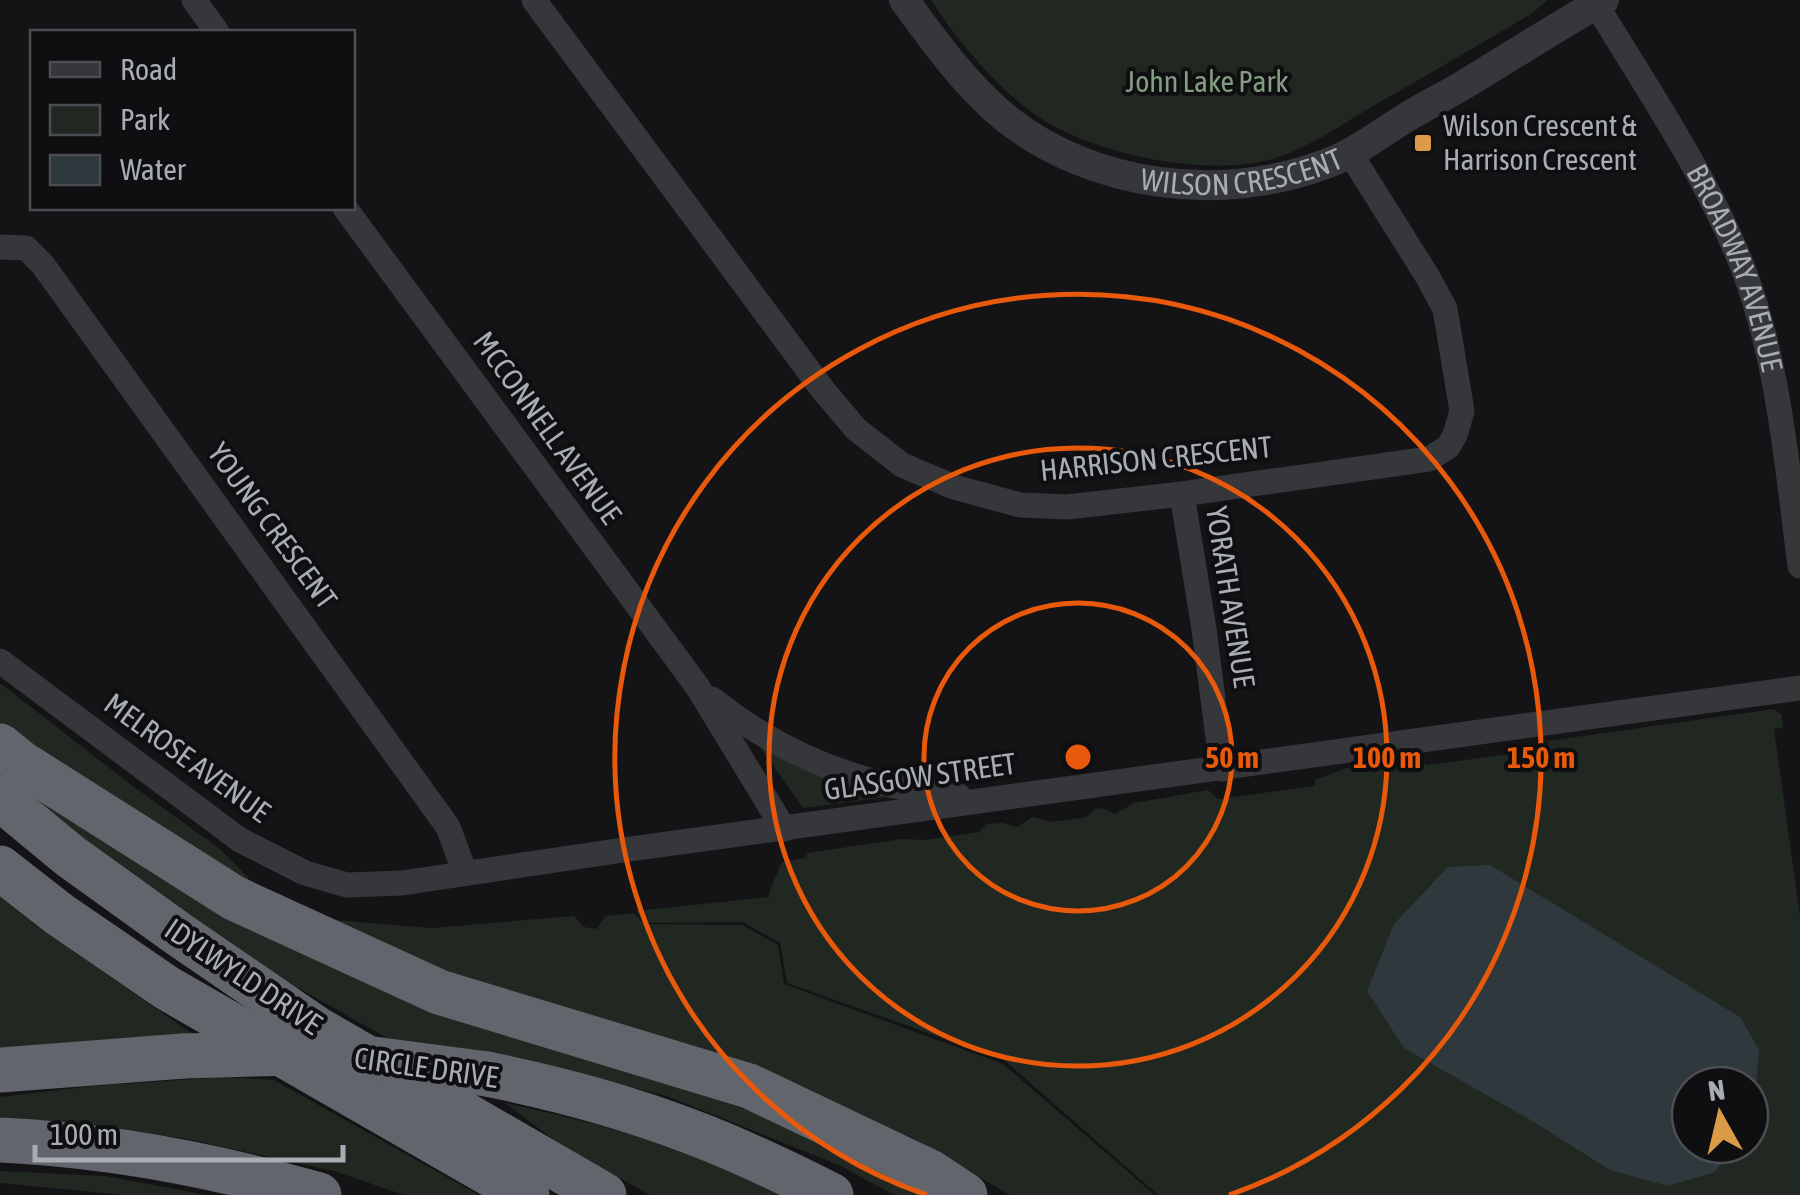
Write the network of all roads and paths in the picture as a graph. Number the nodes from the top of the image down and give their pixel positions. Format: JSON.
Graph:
{"nodes":[{"id":1,"x":194,"y":0,"type":"edge"},
{"id":2,"x":534,"y":0,"type":"edge"},
{"id":3,"x":904,"y":0,"type":"edge"},
{"id":4,"x":1598,"y":2,"type":"edge"},
{"id":5,"x":216,"y":30,"type":"edge"},
{"id":6,"x":1350,"y":153,"type":"junction"},
{"id":7,"x":346,"y":210,"type":"edge"},
{"id":8,"x":0,"y":247,"type":"edge"},
{"id":9,"x":1182,"y":494,"type":"junction"},
{"id":10,"x":1800,"y":566,"type":"edge"},
{"id":11,"x":0,"y":662,"type":"edge"},
{"id":12,"x":696,"y":686,"type":"junction"},
{"id":13,"x":1800,"y":688,"type":"edge"},
{"id":14,"x":0,"y":746,"type":"edge"},
{"id":15,"x":1222,"y":769,"type":"junction"},
{"id":16,"x":0,"y":798,"type":"edge"},
{"id":17,"x":986,"y":800,"type":"junction"},
{"id":18,"x":784,"y":829,"type":"junction"},
{"id":19,"x":0,"y":868,"type":"edge"},
{"id":20,"x":465,"y":873,"type":"junction"},
{"id":21,"x":347,"y":885,"type":"joint"},
{"id":22,"x":0,"y":1070,"type":"edge"},
{"id":23,"x":0,"y":1140,"type":"edge"},
{"id":24,"x":318,"y":1195,"type":"edge"},
{"id":25,"x":527,"y":1195,"type":"edge"},
{"id":26,"x":604,"y":1195,"type":"edge"},
{"id":27,"x":831,"y":1195,"type":"edge"},
{"id":28,"x":965,"y":1195,"type":"edge"}],
"edges":[{"from":1,"to":5,"type":"street"},
{"from":2,"to":9,"type":"street","name":"HARRISON CRESCENT"},
{"from":3,"to":6,"type":"street","name":"WILSON CRESCENT"},
{"from":4,"to":6,"type":"street","name":"WILSON CRESCENT"},
{"from":4,"to":10,"type":"street","name":"BROADWAY AVENUE"},
{"from":6,"to":9,"type":"street","name":"HARRISON CRESCENT"},
{"from":7,"to":12,"type":"street","name":"MCCONNELL AVENUE"},
{"from":8,"to":20,"type":"street","name":"YOUNG CRESCENT"},
{"from":9,"to":15,"type":"street","name":"YORATH AVENUE"},
{"from":11,"to":21,"type":"street","name":"MELROSE AVENUE"},
{"from":12,"to":17,"type":"street","name":"MCCONNELL AVENUE"},
{"from":12,"to":18,"type":"street","name":"MCCONNELL AVENUE"},
{"from":13,"to":15,"type":"street","name":"GLASGOW STREET"},
{"from":14,"to":28,"type":"highway"},
{"from":15,"to":17,"type":"street","name":"GLASGOW STREET"},
{"from":16,"to":26,"type":"highway","name":"IDYLWYLD DRIVE"},
{"from":17,"to":18,"type":"street","name":"GLASGOW STREET"},
{"from":18,"to":20,"type":"street","name":"GLASGOW STREET"},
{"from":19,"to":25,"type":"highway","name":"IDYLWYLD DRIVE"},
{"from":20,"to":21,"type":"street","name":"GLASGOW STREET"},
{"from":22,"to":27,"type":"highway","name":"CIRCLE DRIVE","bridge":true},
{"from":23,"to":24,"type":"highway"}]}
